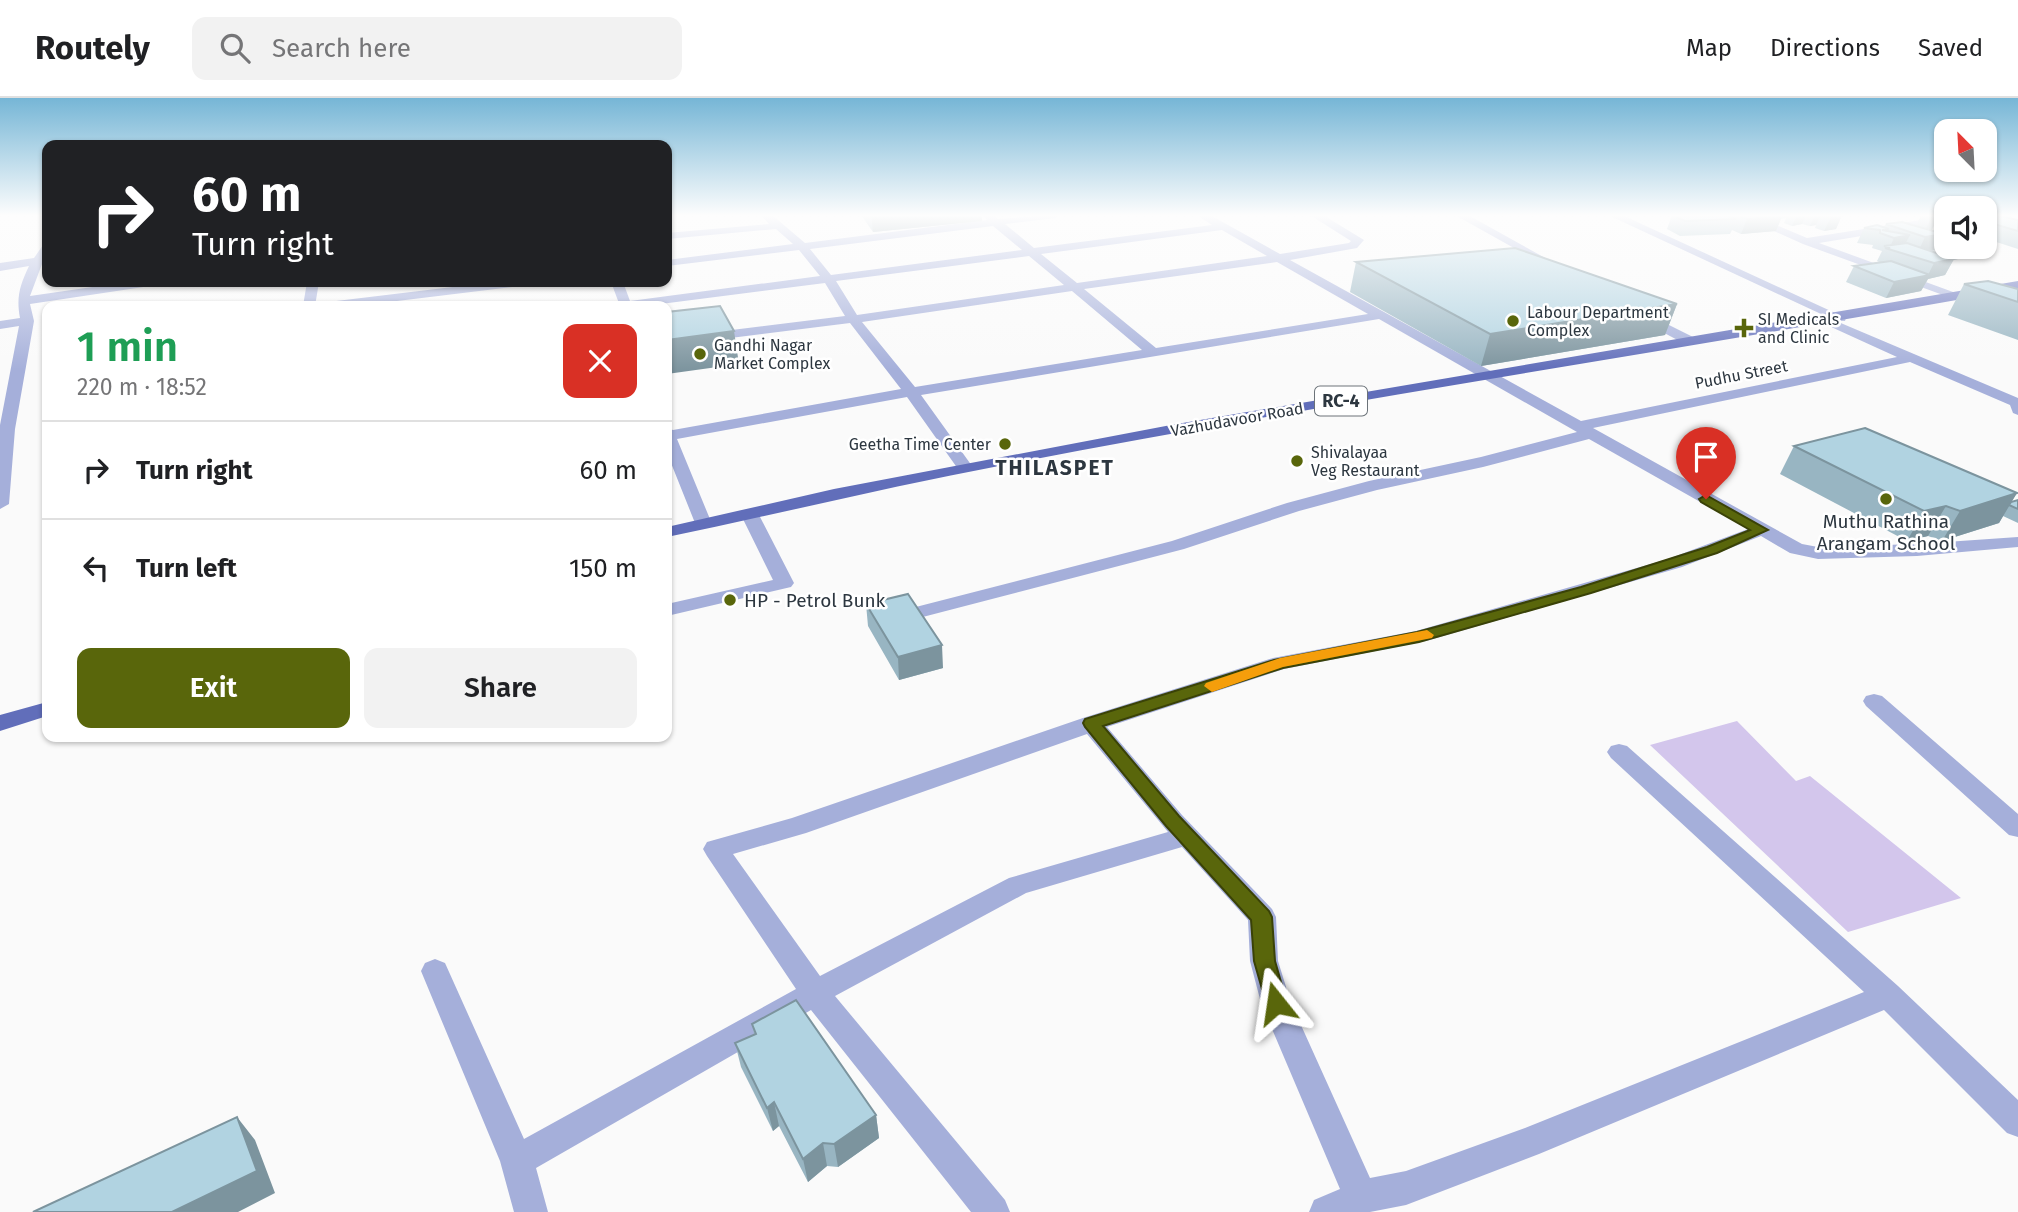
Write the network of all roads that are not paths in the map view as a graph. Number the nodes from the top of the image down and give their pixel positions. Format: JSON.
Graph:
{"nodes":[{"id":1,"x":38,"y":267,"type":"edge"},
{"id":2,"x":819,"y":267,"type":"edge"},
{"id":3,"x":930,"y":267,"type":"edge"},
{"id":4,"x":1047,"y":267,"type":"edge"},
{"id":5,"x":1221,"y":267,"type":"edge"},
{"id":6,"x":1291,"y":267,"type":"edge"},
{"id":7,"x":1555,"y":267,"type":"edge"},
{"id":8,"x":1722,"y":267,"type":"edge"},
{"id":9,"x":1877,"y":267,"type":"edge"},
{"id":10,"x":1564,"y":272,"type":"edge"},
{"id":11,"x":829,"y":280,"type":"junction"},
{"id":12,"x":2018,"y":285,"type":"edge"},
{"id":13,"x":117,"y":287,"type":"edge"},
{"id":14,"x":481,"y":287,"type":"edge"},
{"id":15,"x":1072,"y":288,"type":"junction"},
{"id":16,"x":1958,"y":296,"type":"junction"},
{"id":17,"x":23,"y":301,"type":"junction"},
{"id":18,"x":368,"y":301,"type":"edge"},
{"id":19,"x":665,"y":301,"type":"edge"},
{"id":20,"x":1626,"y":307,"type":"edge"},
{"id":21,"x":1377,"y":316,"type":"junction"},
{"id":22,"x":853,"y":319,"type":"junction"},
{"id":23,"x":1833,"y":320,"type":"junction"},
{"id":24,"x":27,"y":321,"type":"junction"},
{"id":25,"x":0,"y":326,"type":"edge"},
{"id":26,"x":672,"y":341,"type":"edge"},
{"id":27,"x":1690,"y":341,"type":"junction"},
{"id":28,"x":1155,"y":354,"type":"junction"},
{"id":29,"x":1910,"y":358,"type":"junction"},
{"id":30,"x":1490,"y":376,"type":"junction"},
{"id":31,"x":911,"y":392,"type":"junction"},
{"id":32,"x":2018,"y":405,"type":"edge"},
{"id":33,"x":1586,"y":430,"type":"junction"},
{"id":34,"x":672,"y":433,"type":"edge"},
{"id":35,"x":672,"y":446,"type":"edge"},
{"id":36,"x":964,"y":466,"type":"junction"},
{"id":37,"x":0,"y":504,"type":"edge"},
{"id":38,"x":750,"y":514,"type":"junction"},
{"id":39,"x":703,"y":524,"type":"junction"},
{"id":40,"x":1761,"y":530,"type":"junction"},
{"id":41,"x":672,"y":532,"type":"edge"},
{"id":42,"x":2018,"y":542,"type":"edge"},
{"id":43,"x":672,"y":609,"type":"edge"},
{"id":44,"x":915,"y":612,"type":"edge"},
{"id":45,"x":1874,"y":701,"type":"dead end"},
{"id":46,"x":42,"y":710,"type":"edge"},
{"id":47,"x":0,"y":723,"type":"edge"},
{"id":48,"x":1091,"y":723,"type":"junction"},
{"id":49,"x":1619,"y":752,"type":"dead end"},
{"id":50,"x":2018,"y":828,"type":"edge"},
{"id":51,"x":1187,"y":836,"type":"junction"},
{"id":52,"x":435,"y":971,"type":"dead end"},
{"id":53,"x":815,"y":993,"type":"junction"},
{"id":54,"x":1888,"y":995,"type":"junction"},
{"id":55,"x":2018,"y":1122,"type":"edge"},
{"id":56,"x":517,"y":1161,"type":"junction"},
{"id":57,"x":1361,"y":1197,"type":"junction"},
{"id":58,"x":531,"y":1212,"type":"edge"},
{"id":59,"x":993,"y":1212,"type":"edge"},
{"id":60,"x":1325,"y":1212,"type":"edge"}],
"edges":[{"from":1,"to":17,"type":"street"},
{"from":2,"to":11,"type":"street"},
{"from":3,"to":11,"type":"street"},
{"from":4,"to":15,"type":"street"},
{"from":5,"to":15,"type":"street"},
{"from":6,"to":21,"type":"street"},
{"from":7,"to":10,"type":"street"},
{"from":8,"to":23,"type":"street"},
{"from":9,"to":16,"type":"street"},
{"from":11,"to":19,"type":"street"},
{"from":11,"to":22,"type":"street"},
{"from":12,"to":16,"type":"main road","name":"Vazhudavoor Road","number":"RC-4"},
{"from":13,"to":17,"type":"street"},
{"from":14,"to":18,"type":"street"},
{"from":15,"to":22,"type":"street"},
{"from":15,"to":28,"type":"street"},
{"from":16,"to":23,"type":"main road","name":"Vazhudavoor Road","number":"RC-4"},
{"from":17,"to":24,"type":"street"},
{"from":20,"to":27,"type":"street"},
{"from":21,"to":28,"type":"street"},
{"from":21,"to":30,"type":"street"},
{"from":22,"to":26,"type":"street"},
{"from":22,"to":31,"type":"street"},
{"from":23,"to":27,"type":"main road","name":"Vazhudavoor Road","number":"RC-4"},
{"from":23,"to":29,"type":"street"},
{"from":24,"to":25,"type":"street"},
{"from":24,"to":37,"type":"street"},
{"from":27,"to":30,"type":"main road","name":"Vazhudavoor Road","number":"RC-4"},
{"from":28,"to":31,"type":"street"},
{"from":29,"to":32,"type":"street"},
{"from":29,"to":33,"type":"street","name":"Pudhu Street"},
{"from":30,"to":33,"type":"street"},
{"from":30,"to":36,"type":"main road","name":"Vazhudavoor Road","number":"RC-4"},
{"from":31,"to":34,"type":"street"},
{"from":31,"to":36,"type":"street"},
{"from":33,"to":40,"type":"street"},
{"from":33,"to":44,"type":"street","name":"Pudhu Street"},
{"from":35,"to":39,"type":"street"},
{"from":36,"to":38,"type":"main road","name":"Vazhudavoor Road","number":"RC-4"},
{"from":38,"to":39,"type":"main road","name":"Vazhudavoor Road","number":"RC-4"},
{"from":38,"to":43,"type":"street"},
{"from":39,"to":41,"type":"main road","name":"Vazhudavoor Road","number":"RC-4"},
{"from":40,"to":42,"type":"street"},
{"from":40,"to":48,"type":"street"},
{"from":45,"to":50,"type":"street"},
{"from":46,"to":47,"type":"main road"},
{"from":48,"to":51,"type":"street"},
{"from":48,"to":53,"type":"street"},
{"from":49,"to":54,"type":"street"},
{"from":51,"to":53,"type":"street"},
{"from":51,"to":57,"type":"street"},
{"from":52,"to":56,"type":"street"},
{"from":53,"to":56,"type":"street"},
{"from":53,"to":59,"type":"street"},
{"from":54,"to":55,"type":"street"},
{"from":54,"to":57,"type":"street"},
{"from":56,"to":58,"type":"street"},
{"from":57,"to":60,"type":"street"}]}
